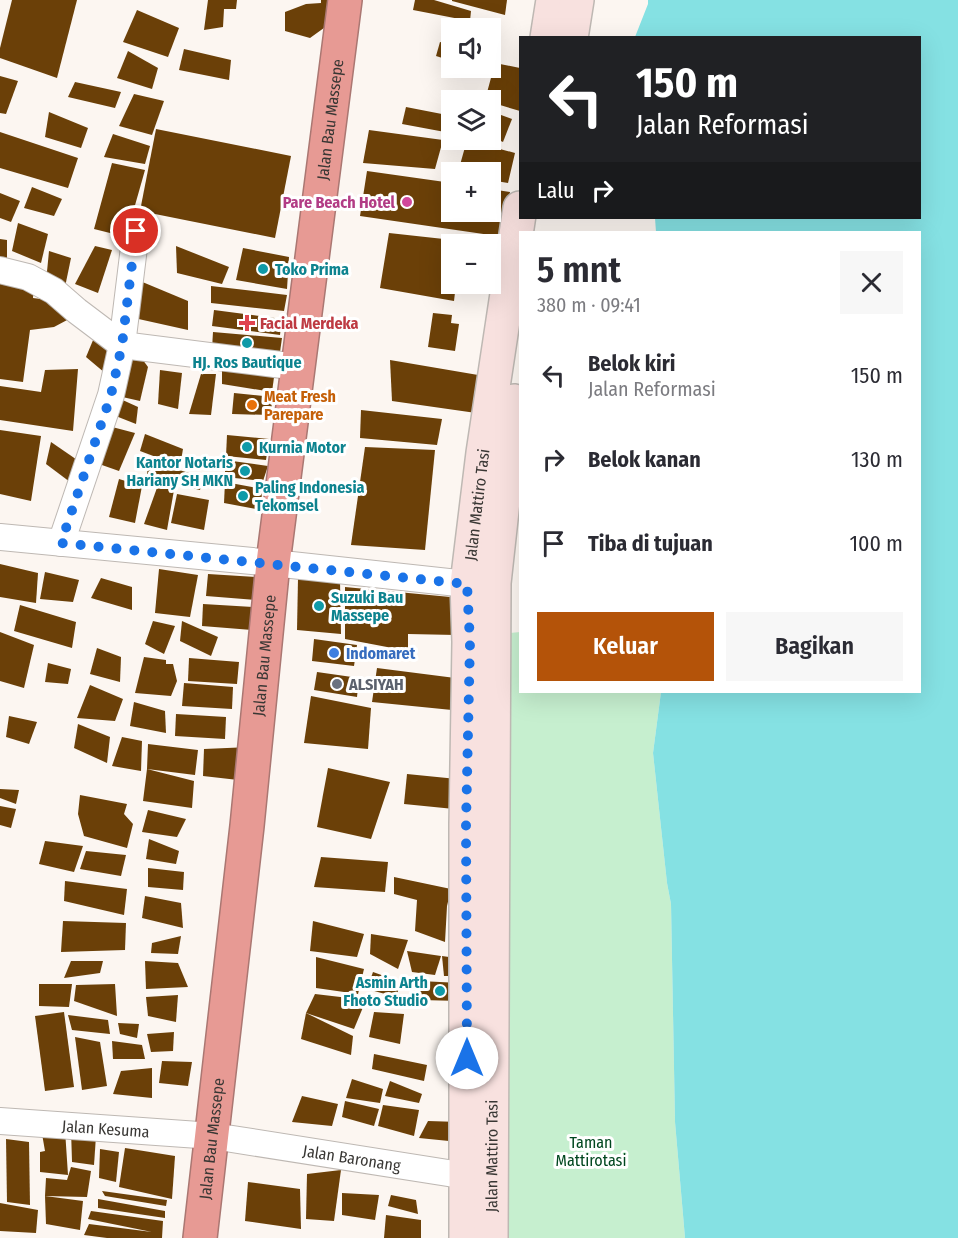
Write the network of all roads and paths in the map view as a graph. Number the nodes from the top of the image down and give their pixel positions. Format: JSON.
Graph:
{"nodes":[{"id":1,"x":345,"y":0,"type":"edge"},
{"id":2,"x":554,"y":0,"type":"edge"},
{"id":3,"x":577,"y":0,"type":"edge"},
{"id":4,"x":547,"y":36,"type":"edge"},
{"id":5,"x":571,"y":36,"type":"edge"},
{"id":6,"x":519,"y":215,"type":"edge"},
{"id":7,"x":136,"y":231,"type":"dead end"},
{"id":8,"x":0,"y":270,"type":"edge"},
{"id":9,"x":122,"y":345,"type":"junction"},
{"id":10,"x":519,"y":361,"type":"edge"},
{"id":11,"x":298,"y":367,"type":"junction"},
{"id":12,"x":0,"y":537,"type":"edge"},
{"id":13,"x":61,"y":543,"type":"junction"},
{"id":14,"x":273,"y":563,"type":"junction"},
{"id":15,"x":481,"y":584,"type":"junction"},
{"id":16,"x":0,"y":1121,"type":"edge"},
{"id":17,"x":213,"y":1136,"type":"junction"},
{"id":18,"x":479,"y":1175,"type":"junction"},
{"id":19,"x":200,"y":1238,"type":"edge"},
{"id":20,"x":466,"y":1238,"type":"edge"},
{"id":21,"x":491,"y":1238,"type":"edge"}],
"edges":[{"from":1,"to":11,"type":"highway","name":"Jalan Bau Massepe"},
{"from":2,"to":4,"type":"main road"},
{"from":3,"to":5,"type":"main road"},
{"from":6,"to":15,"type":"main road","name":"Jalan Mattiro Tasi"},
{"from":7,"to":9,"type":"street"},
{"from":8,"to":9,"type":"street"},
{"from":9,"to":11,"type":"street"},
{"from":9,"to":13,"type":"street"},
{"from":10,"to":15,"type":"main road","name":"Jalan Mattiro Tasi"},
{"from":11,"to":14,"type":"highway","name":"Jalan Bau Massepe"},
{"from":12,"to":13,"type":"street"},
{"from":13,"to":14,"type":"street"},
{"from":14,"to":15,"type":"street"},
{"from":14,"to":17,"type":"highway","name":"Jalan Bau Massepe"},
{"from":15,"to":18,"type":"main road","name":"Jalan Mattiro Tasi"},
{"from":16,"to":17,"type":"street","name":"Jalan Kesuma"},
{"from":17,"to":18,"type":"street","name":"Jalan Baronang"},
{"from":17,"to":19,"type":"highway","name":"Jalan Bau Massepe"},
{"from":18,"to":20,"type":"main road","name":"Jalan Mattiro Tasi"},
{"from":18,"to":21,"type":"main road","name":"Jalan Mattiro Tasi"}]}
